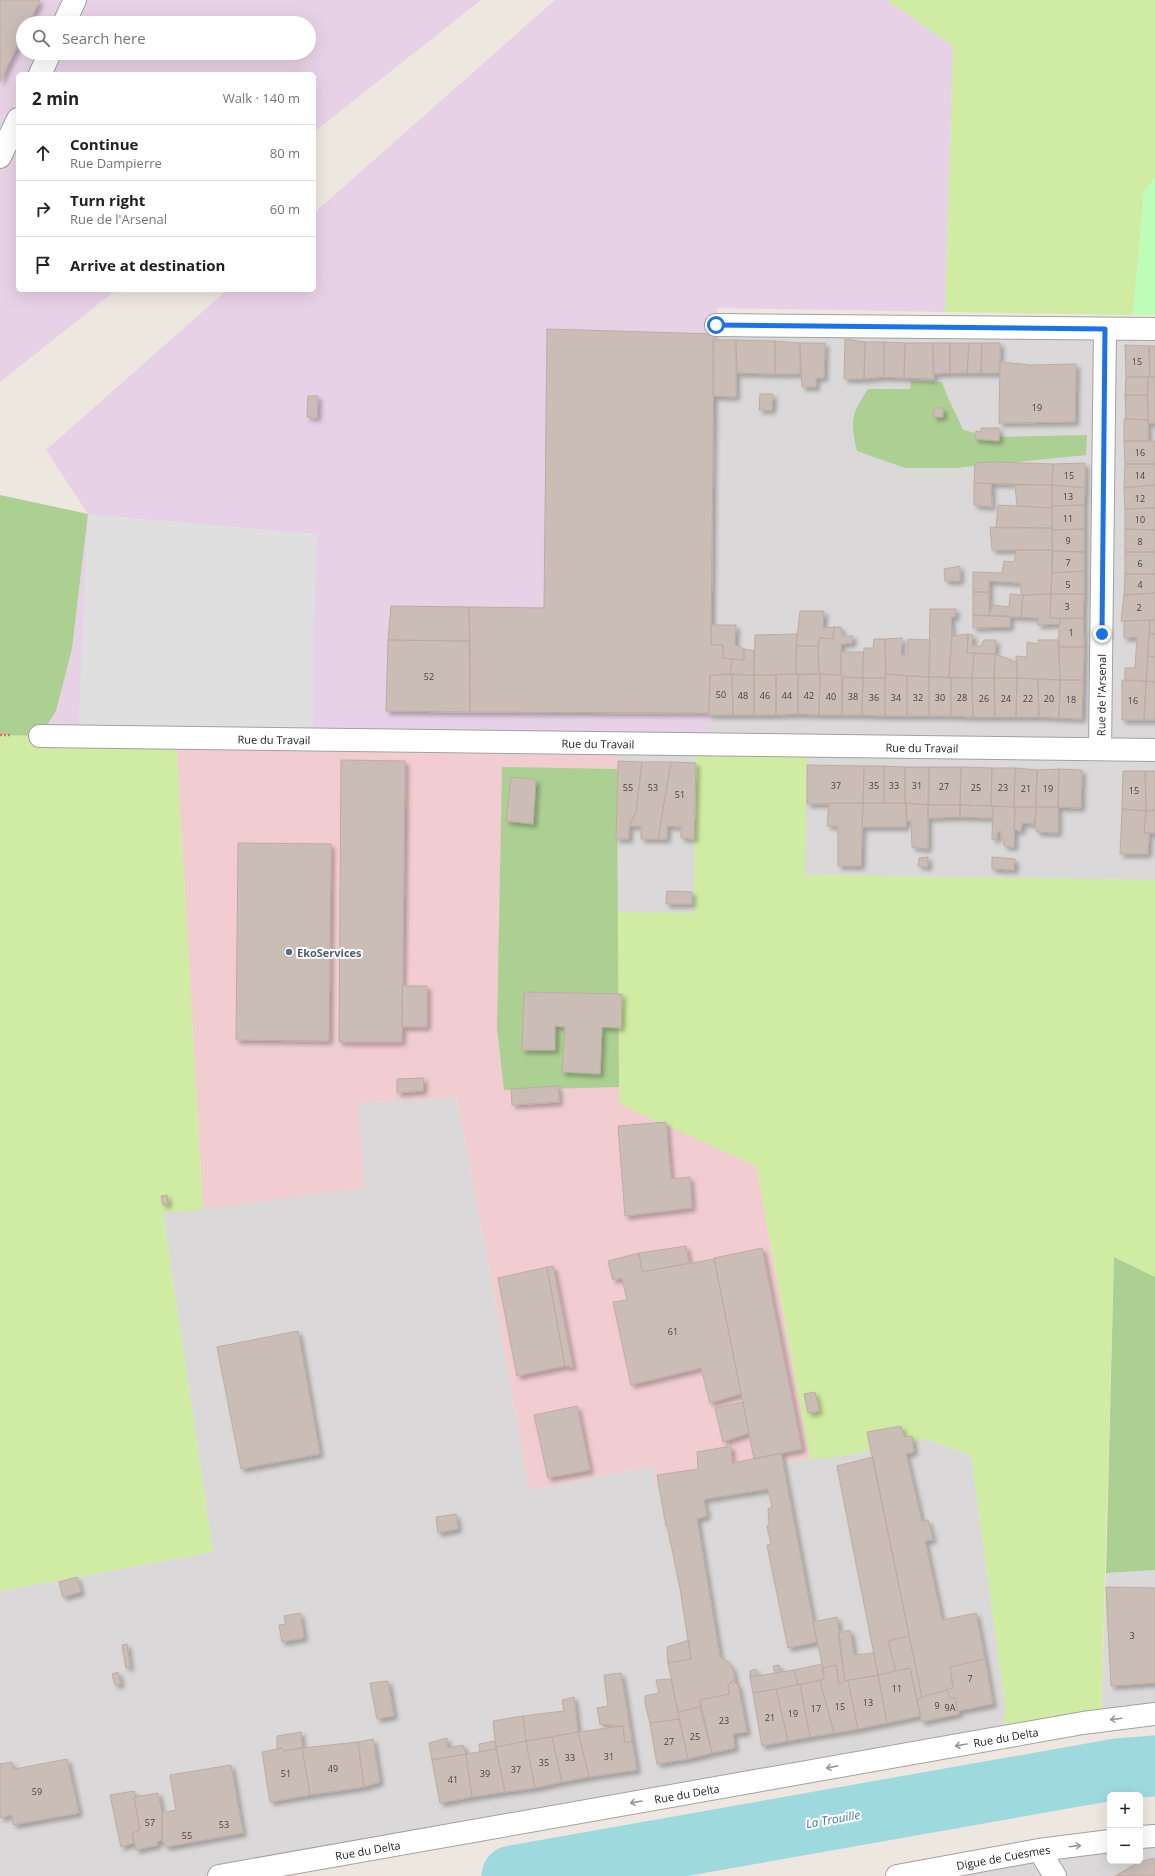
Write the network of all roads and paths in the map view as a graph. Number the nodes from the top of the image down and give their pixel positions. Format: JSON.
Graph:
{"nodes":[{"id":1,"x":75,"y":0,"type":"edge"},
{"id":2,"x":67,"y":16,"type":"edge"},
{"id":3,"x":47,"y":60,"type":"edge"},
{"id":4,"x":41,"y":72,"type":"edge"},
{"id":5,"x":16,"y":123,"type":"edge"},
{"id":6,"x":0,"y":157,"type":"edge"},
{"id":7,"x":716,"y":325,"type":"dead end"},
{"id":8,"x":1105,"y":329,"type":"junction"},
{"id":9,"x":1155,"y":329,"type":"edge"},
{"id":10,"x":40,"y":736,"type":"dead end"},
{"id":11,"x":1100,"y":749,"type":"junction"},
{"id":12,"x":1155,"y":750,"type":"edge"},
{"id":13,"x":1155,"y":1714,"type":"edge"},
{"id":14,"x":1155,"y":1836,"type":"edge"},
{"id":15,"x":1143,"y":1837,"type":"edge"},
{"id":16,"x":1107,"y":1841,"type":"edge"},
{"id":17,"x":1039,"y":1850,"type":"junction"},
{"id":18,"x":219,"y":1876,"type":"edge"},
{"id":19,"x":897,"y":1876,"type":"edge"},
{"id":20,"x":1055,"y":1876,"type":"edge"}],
"edges":[{"from":1,"to":2,"type":"street"},
{"from":3,"to":4,"type":"street"},
{"from":5,"to":6,"type":"street"},
{"from":7,"to":8,"type":"street"},
{"from":8,"to":9,"type":"street"},
{"from":8,"to":11,"type":"street","name":"Rue de l'Arsenal"},
{"from":10,"to":11,"type":"street","name":"Rue du Travail"},
{"from":11,"to":12,"type":"street","name":"Rue du Travail"},
{"from":13,"to":18,"type":"street","name":"Rue du Delta","one_way":true},
{"from":14,"to":15,"type":"street"},
{"from":17,"to":16,"type":"street","name":"Digue de Cuesmes","one_way":true},
{"from":17,"to":19,"type":"street","name":"Digue de Cuesmes"},
{"from":17,"to":20,"type":"street"}]}
